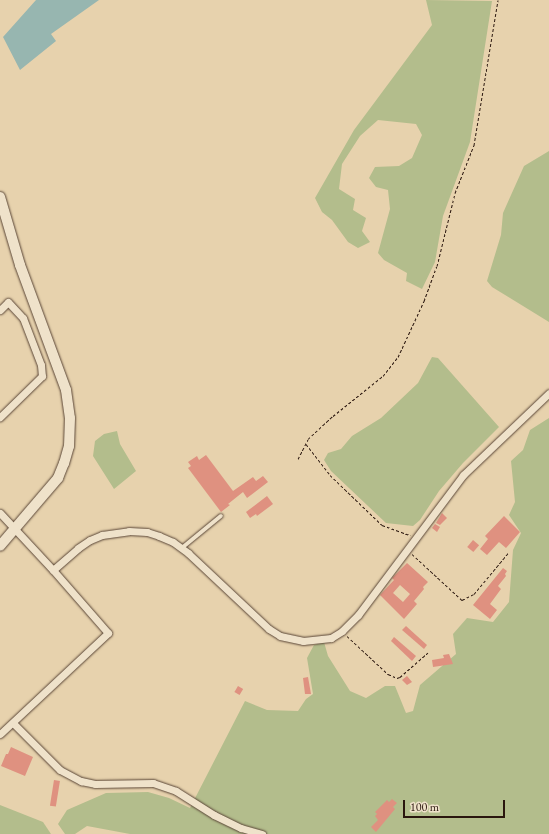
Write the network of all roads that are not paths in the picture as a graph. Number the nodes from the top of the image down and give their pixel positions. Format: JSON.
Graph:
{"nodes":[{"id":1,"x":1,"y":203,"type":"edge"},
{"id":2,"x":0,"y":310,"type":"edge"},
{"id":3,"x":549,"y":393,"type":"edge"},
{"id":4,"x":0,"y":417,"type":"edge"},
{"id":5,"x":0,"y":512,"type":"edge"},
{"id":6,"x":221,"y":516,"type":"dead end"},
{"id":7,"x":14,"y":529,"type":"junction"},
{"id":8,"x":0,"y":546,"type":"edge"},
{"id":9,"x":181,"y":548,"type":"junction"},
{"id":10,"x":53,"y":570,"type":"junction"},
{"id":11,"x":13,"y":723,"type":"junction"},
{"id":12,"x":0,"y":734,"type":"edge"},
{"id":13,"x":262,"y":834,"type":"edge"}],
"edges":[{"from":1,"to":7,"type":"street"},
{"from":2,"to":4,"type":"street"},
{"from":3,"to":9,"type":"street"},
{"from":5,"to":7,"type":"street"},
{"from":6,"to":9,"type":"lane"},
{"from":7,"to":8,"type":"street"},
{"from":7,"to":10,"type":"street"},
{"from":9,"to":10,"type":"street"},
{"from":10,"to":11,"type":"street"},
{"from":11,"to":12,"type":"street"},
{"from":11,"to":13,"type":"street"}]}
